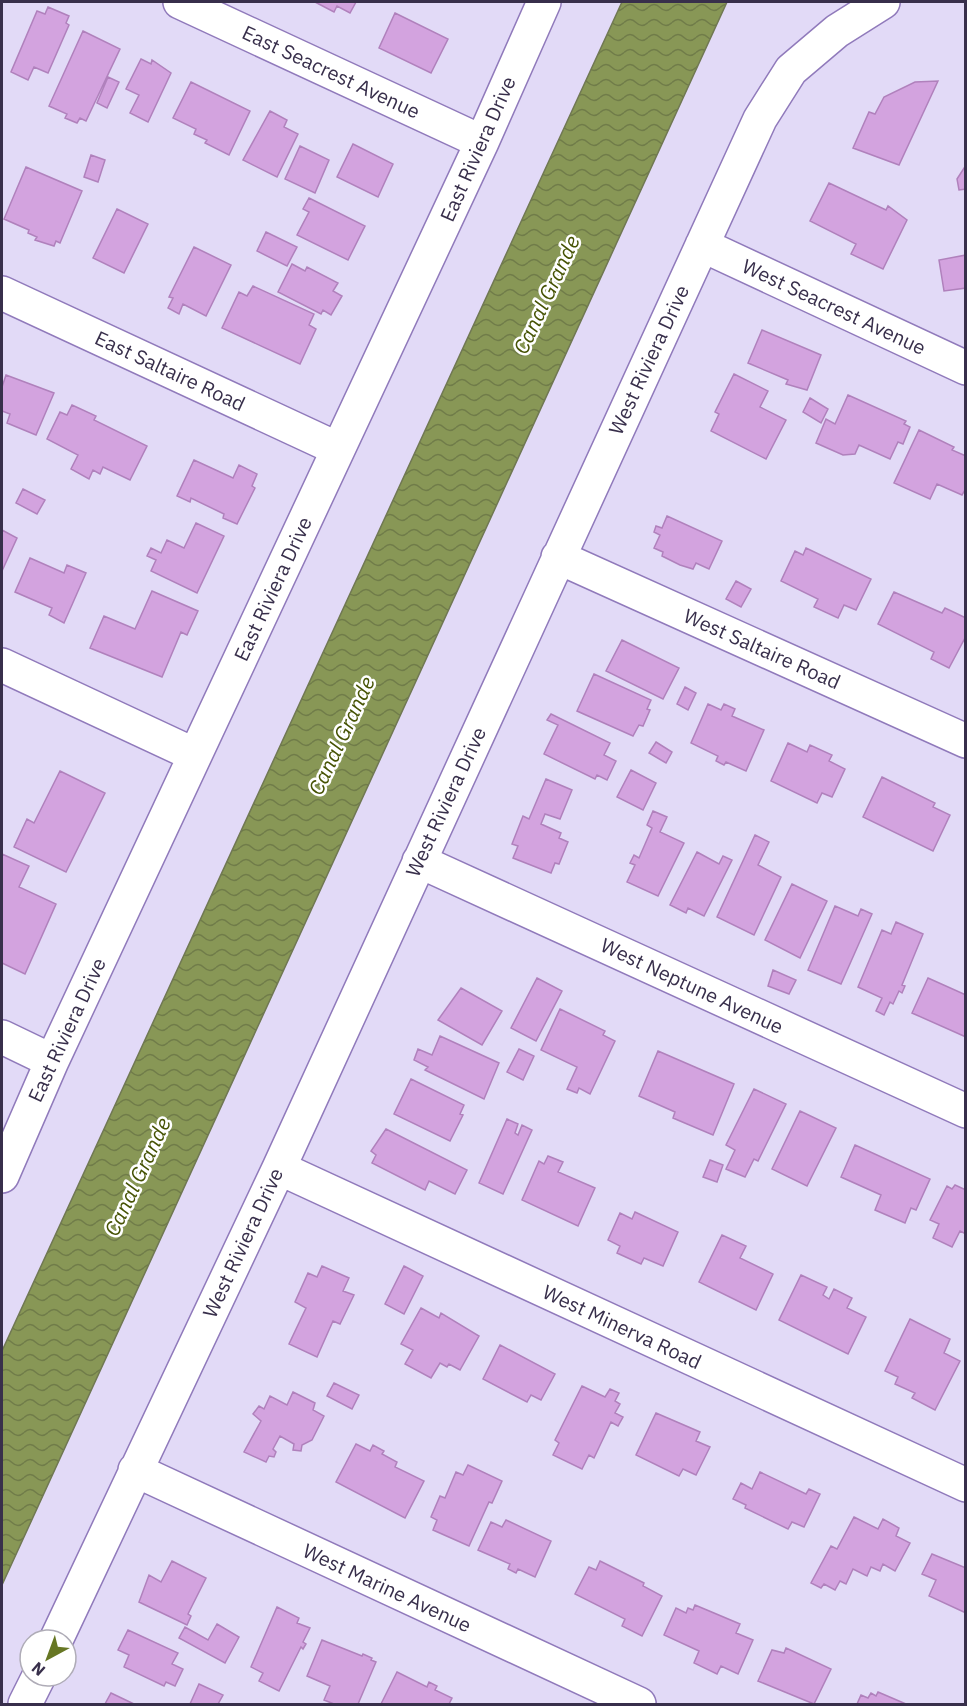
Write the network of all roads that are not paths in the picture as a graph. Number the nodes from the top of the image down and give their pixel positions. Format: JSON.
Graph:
{"nodes":[{"id":1,"x":180,"y":2,"type":"edge"},
{"id":2,"x":543,"y":2,"type":"edge"},
{"id":3,"x":883,"y":2,"type":"edge"},
{"id":4,"x":482,"y":142,"type":"junction"},
{"id":5,"x":702,"y":245,"type":"junction"},
{"id":6,"x":2,"y":293,"type":"edge"},
{"id":7,"x":966,"y":368,"type":"edge"},
{"id":8,"x":338,"y":449,"type":"junction"},
{"id":9,"x":558,"y":557,"type":"junction"},
{"id":10,"x":2,"y":665,"type":"edge"},
{"id":11,"x":966,"y":741,"type":"edge"},
{"id":12,"x":195,"y":755,"type":"junction"},
{"id":13,"x":419,"y":861,"type":"junction"},
{"id":14,"x":2,"y":1037,"type":"edge"},
{"id":15,"x":52,"y":1061,"type":"junction"},
{"id":16,"x":966,"y":1111,"type":"edge"},
{"id":17,"x":279,"y":1168,"type":"junction"},
{"id":18,"x":2,"y":1176,"type":"edge"},
{"id":19,"x":135,"y":1470,"type":"junction"},
{"id":20,"x":966,"y":1485,"type":"edge"},
{"id":21,"x":62,"y":1628,"type":"edge"},
{"id":22,"x":33,"y":1688,"type":"edge"},
{"id":23,"x":25,"y":1704,"type":"edge"},
{"id":24,"x":639,"y":1704,"type":"edge"}],
"edges":[{"from":1,"to":4,"type":"street","name":"East Seacrest Avenue"},
{"from":2,"to":4,"type":"street","name":"East Riviera Drive"},
{"from":3,"to":5,"type":"street","name":"West Riviera Drive"},
{"from":4,"to":8,"type":"street","name":"East Riviera Drive"},
{"from":5,"to":7,"type":"street","name":"West Seacrest Avenue"},
{"from":5,"to":9,"type":"street","name":"West Riviera Drive"},
{"from":6,"to":8,"type":"street","name":"East Saltaire Road"},
{"from":8,"to":12,"type":"street","name":"East Riviera Drive"},
{"from":9,"to":11,"type":"street","name":"West Saltaire Road"},
{"from":9,"to":13,"type":"street","name":"West Riviera Drive"},
{"from":10,"to":12,"type":"street"},
{"from":12,"to":15,"type":"street","name":"East Riviera Drive"},
{"from":13,"to":16,"type":"street","name":"West Neptune Avenue"},
{"from":13,"to":17,"type":"street","name":"West Riviera Drive"},
{"from":14,"to":15,"type":"street"},
{"from":15,"to":18,"type":"street","name":"East Riviera Drive"},
{"from":17,"to":19,"type":"street","name":"West Riviera Drive"},
{"from":17,"to":20,"type":"street","name":"West Minerva Road"},
{"from":19,"to":21,"type":"street","name":"West Riviera Drive"},
{"from":19,"to":24,"type":"street","name":"West Marine Avenue"},
{"from":22,"to":23,"type":"street"}]}
